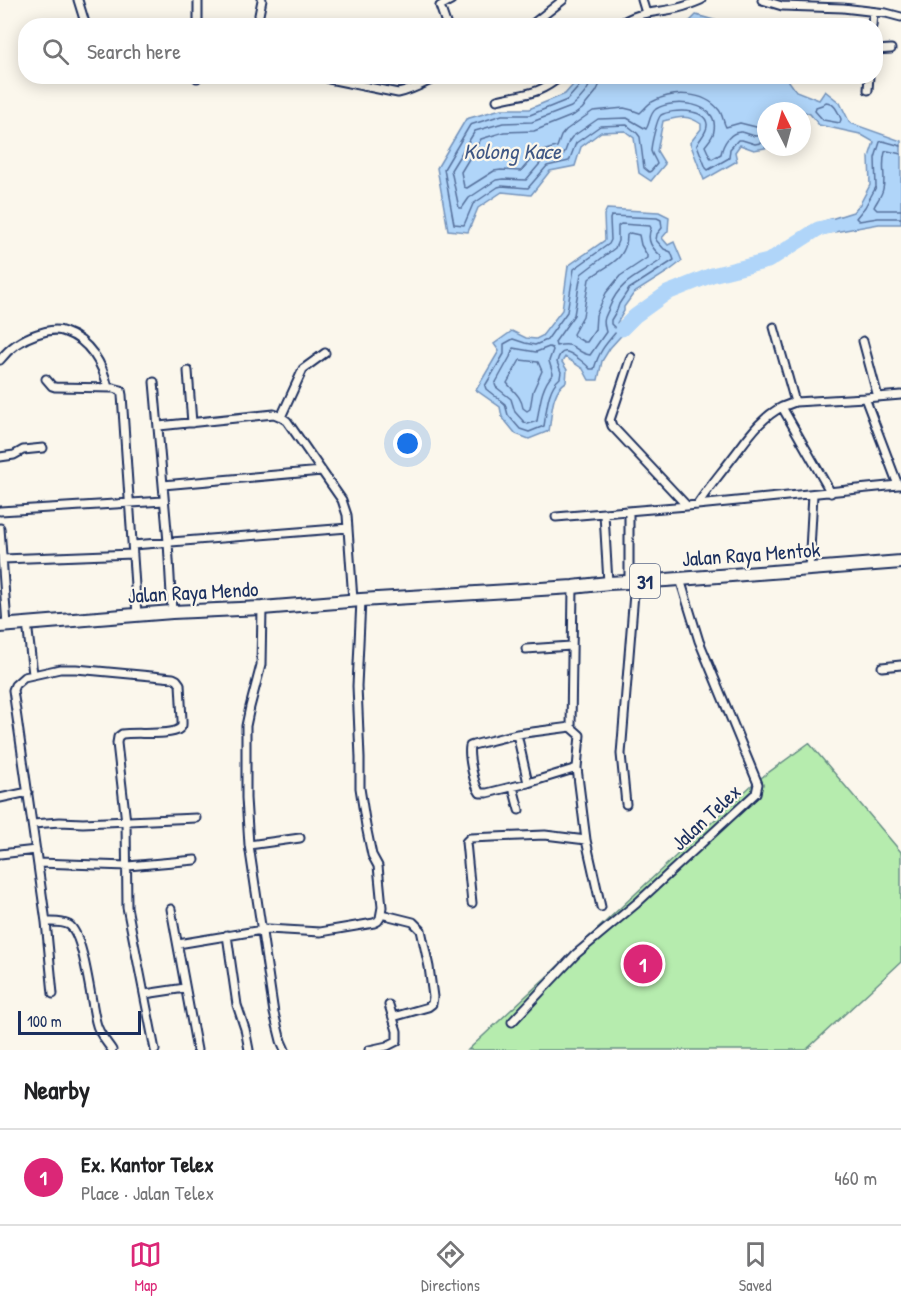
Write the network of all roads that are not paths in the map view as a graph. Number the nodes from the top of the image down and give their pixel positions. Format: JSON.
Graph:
{"nodes":[{"id":1,"x":78,"y":0,"type":"edge"},
{"id":2,"x":198,"y":0,"type":"edge"},
{"id":3,"x":262,"y":0,"type":"edge"},
{"id":4,"x":452,"y":0,"type":"edge"},
{"id":5,"x":563,"y":0,"type":"edge"},
{"id":6,"x":642,"y":0,"type":"edge"},
{"id":7,"x":701,"y":0,"type":"edge"},
{"id":8,"x":762,"y":0,"type":"edge"},
{"id":9,"x":787,"y":3,"type":"edge"},
{"id":10,"x":873,"y":12,"type":"junction"},
{"id":11,"x":646,"y":13,"type":"junction"},
{"id":12,"x":259,"y":15,"type":"dead end"},
{"id":13,"x":901,"y":17,"type":"edge"},
{"id":14,"x":84,"y":18,"type":"edge"},
{"id":15,"x":198,"y":18,"type":"edge"},
{"id":16,"x":444,"y":18,"type":"edge"},
{"id":17,"x":540,"y":18,"type":"edge"},
{"id":18,"x":630,"y":18,"type":"edge"},
{"id":19,"x":873,"y":18,"type":"edge"},
{"id":20,"x":891,"y":49,"type":"dead end"},
{"id":21,"x":883,"y":50,"type":"edge"},
{"id":22,"x":357,"y":84,"type":"edge"},
{"id":23,"x":421,"y":84,"type":"edge"},
{"id":24,"x":551,"y":84,"type":"edge"},
{"id":25,"x":868,"y":84,"type":"edge"},
{"id":26,"x":868,"y":90,"type":"dead end"},
{"id":27,"x":497,"y":100,"type":"dead end"},
{"id":28,"x":774,"y":327,"type":"dead end"},
{"id":29,"x":863,"y":341,"type":"dead end"},
{"id":30,"x":325,"y":353,"type":"dead end"},
{"id":31,"x":631,"y":357,"type":"dead end"},
{"id":32,"x":0,"y":360,"type":"edge"},
{"id":33,"x":188,"y":371,"type":"dead end"},
{"id":34,"x":46,"y":379,"type":"dead end"},
{"id":35,"x":154,"y":382,"type":"dead end"},
{"id":36,"x":108,"y":388,"type":"junction"},
{"id":37,"x":901,"y":395,"type":"edge"},
{"id":38,"x":878,"y":397,"type":"junction"},
{"id":39,"x":865,"y":398,"type":"junction"},
{"id":40,"x":795,"y":402,"type":"junction"},
{"id":41,"x":782,"y":407,"type":"junction"},
{"id":42,"x":281,"y":417,"type":"junction"},
{"id":43,"x":192,"y":423,"type":"junction"},
{"id":44,"x":159,"y":426,"type":"junction"},
{"id":45,"x":43,"y":448,"type":"dead end"},
{"id":46,"x":0,"y":457,"type":"edge"},
{"id":47,"x":322,"y":471,"type":"junction"},
{"id":48,"x":163,"y":485,"type":"junction"},
{"id":49,"x":899,"y":485,"type":"edge"},
{"id":50,"x":831,"y":493,"type":"junction"},
{"id":51,"x":813,"y":494,"type":"junction"},
{"id":52,"x":164,"y":501,"type":"junction"},
{"id":53,"x":129,"y":503,"type":"junction"},
{"id":54,"x":697,"y":505,"type":"junction"},
{"id":55,"x":687,"y":506,"type":"junction"},
{"id":56,"x":0,"y":512,"type":"edge"},
{"id":57,"x":629,"y":512,"type":"junction"},
{"id":58,"x":604,"y":514,"type":"junction"},
{"id":59,"x":556,"y":517,"type":"dead end"},
{"id":60,"x":0,"y":528,"type":"edge"},
{"id":61,"x":348,"y":528,"type":"junction"},
{"id":62,"x":168,"y":542,"type":"junction"},
{"id":63,"x":133,"y":545,"type":"junction"},
{"id":64,"x":133,"y":554,"type":"junction"},
{"id":65,"x":3,"y":559,"type":"junction"},
{"id":66,"x":901,"y":562,"type":"edge"},
{"id":67,"x":809,"y":570,"type":"junction"},
{"id":68,"x":680,"y":579,"type":"junction"},
{"id":69,"x":632,"y":581,"type":"junction"},
{"id":70,"x":608,"y":583,"type":"junction"},
{"id":71,"x":573,"y":587,"type":"junction"},
{"id":72,"x":388,"y":598,"type":"joint"},
{"id":73,"x":357,"y":600,"type":"junction"},
{"id":74,"x":262,"y":608,"type":"junction"},
{"id":75,"x":172,"y":612,"type":"junction"},
{"id":76,"x":137,"y":615,"type":"junction"},
{"id":77,"x":27,"y":623,"type":"junction"},
{"id":78,"x":4,"y":625,"type":"edge"},
{"id":79,"x":572,"y":646,"type":"junction"},
{"id":80,"x":526,"y":649,"type":"dead end"},
{"id":81,"x":901,"y":665,"type":"edge"},
{"id":82,"x":882,"y":667,"type":"dead end"},
{"id":83,"x":33,"y":674,"type":"junction"},
{"id":84,"x":571,"y":727,"type":"junction"},
{"id":85,"x":517,"y":734,"type":"junction"},
{"id":86,"x":577,"y":768,"type":"junction"},
{"id":87,"x":528,"y":783,"type":"junction"},
{"id":88,"x":513,"y":787,"type":"junction"},
{"id":89,"x":28,"y":792,"type":"junction"},
{"id":90,"x":0,"y":798,"type":"edge"},
{"id":91,"x":626,"y":804,"type":"dead end"},
{"id":92,"x":519,"y":810,"type":"dead end"},
{"id":93,"x":196,"y":818,"type":"dead end"},
{"id":94,"x":126,"y":822,"type":"junction"},
{"id":95,"x":33,"y":824,"type":"junction"},
{"id":96,"x":300,"y":838,"type":"dead end"},
{"id":97,"x":586,"y":840,"type":"junction"},
{"id":98,"x":249,"y":845,"type":"junction"},
{"id":99,"x":36,"y":850,"type":"junction"},
{"id":100,"x":0,"y":855,"type":"edge"},
{"id":101,"x":195,"y":860,"type":"dead end"},
{"id":102,"x":38,"y":863,"type":"junction"},
{"id":103,"x":128,"y":866,"type":"junction"},
{"id":104,"x":472,"y":903,"type":"dead end"},
{"id":105,"x":601,"y":907,"type":"dead end"},
{"id":106,"x":171,"y":909,"type":"dead end"},
{"id":107,"x":381,"y":914,"type":"junction"},
{"id":108,"x":46,"y":922,"type":"junction"},
{"id":109,"x":262,"y":930,"type":"junction"},
{"id":110,"x":227,"y":935,"type":"junction"},
{"id":111,"x":178,"y":944,"type":"junction"},
{"id":112,"x":184,"y":988,"type":"junction"},
{"id":113,"x":53,"y":994,"type":"dead end"},
{"id":114,"x":145,"y":994,"type":"junction"},
{"id":115,"x":389,"y":1005,"type":"dead end"},
{"id":116,"x":393,"y":1017,"type":"junction"},
{"id":117,"x":512,"y":1022,"type":"dead end"},
{"id":118,"x":112,"y":1050,"type":"edge"},
{"id":119,"x":155,"y":1050,"type":"edge"},
{"id":120,"x":197,"y":1050,"type":"edge"},
{"id":121,"x":249,"y":1050,"type":"edge"},
{"id":122,"x":285,"y":1050,"type":"edge"},
{"id":123,"x":369,"y":1050,"type":"edge"}],
"edges":[{"from":1,"to":14,"type":"street"},
{"from":2,"to":15,"type":"street"},
{"from":3,"to":12,"type":"street"},
{"from":4,"to":16,"type":"street"},
{"from":5,"to":17,"type":"street"},
{"from":6,"to":11,"type":"street"},
{"from":7,"to":11,"type":"street"},
{"from":8,"to":9,"type":"street"},
{"from":9,"to":10,"type":"street"},
{"from":10,"to":13,"type":"street"},
{"from":10,"to":19,"type":"street"},
{"from":11,"to":18,"type":"street"},
{"from":20,"to":21,"type":"street"},
{"from":22,"to":23,"type":"street"},
{"from":24,"to":27,"type":"street"},
{"from":25,"to":26,"type":"street"},
{"from":28,"to":40,"type":"street"},
{"from":29,"to":38,"type":"street"},
{"from":30,"to":42,"type":"street"},
{"from":31,"to":55,"type":"street"},
{"from":32,"to":36,"type":"street"},
{"from":33,"to":43,"type":"street"},
{"from":34,"to":36,"type":"street"},
{"from":35,"to":44,"type":"street"},
{"from":36,"to":53,"type":"street"},
{"from":37,"to":38,"type":"street"},
{"from":38,"to":39,"type":"street"},
{"from":39,"to":40,"type":"street"},
{"from":39,"to":49,"type":"street"},
{"from":40,"to":41,"type":"street"},
{"from":41,"to":50,"type":"street"},
{"from":41,"to":54,"type":"street"},
{"from":42,"to":43,"type":"street"},
{"from":42,"to":47,"type":"street"},
{"from":43,"to":44,"type":"street"},
{"from":44,"to":48,"type":"street"},
{"from":45,"to":46,"type":"street"},
{"from":47,"to":48,"type":"street"},
{"from":47,"to":61,"type":"street"},
{"from":48,"to":52,"type":"street"},
{"from":49,"to":50,"type":"street"},
{"from":50,"to":51,"type":"street"},
{"from":51,"to":54,"type":"street"},
{"from":51,"to":67,"type":"street"},
{"from":52,"to":53,"type":"street"},
{"from":52,"to":62,"type":"street"},
{"from":53,"to":56,"type":"street"},
{"from":53,"to":63,"type":"street"},
{"from":54,"to":55,"type":"street"},
{"from":55,"to":57,"type":"street"},
{"from":57,"to":58,"type":"street"},
{"from":57,"to":69,"type":"street"},
{"from":58,"to":59,"type":"street"},
{"from":58,"to":70,"type":"street"},
{"from":60,"to":65,"type":"street"},
{"from":61,"to":62,"type":"street"},
{"from":61,"to":73,"type":"street"},
{"from":62,"to":63,"type":"street"},
{"from":62,"to":75,"type":"street"},
{"from":63,"to":64,"type":"street"},
{"from":64,"to":65,"type":"street"},
{"from":64,"to":76,"type":"street"},
{"from":65,"to":78,"type":"street"},
{"from":66,"to":67,"type":"highway","name":"Jalan Raya Mentok","number":"31"},
{"from":67,"to":68,"type":"highway","name":"Jalan Raya Mentok","number":"31"},
{"from":68,"to":69,"type":"highway","name":"Jalan Raya Mentok","number":"31"},
{"from":68,"to":117,"type":"street","name":"Jalan Telex"},
{"from":69,"to":70,"type":"highway","name":"Jalan Raya Mentok","number":"31"},
{"from":69,"to":91,"type":"street"},
{"from":70,"to":71,"type":"highway","name":"Jalan Raya Mentok","number":"31"},
{"from":71,"to":72,"type":"highway","name":"Jalan Raya Mentok","number":"31"},
{"from":71,"to":79,"type":"street"},
{"from":72,"to":73,"type":"highway","name":"Jalan Raya Mendo","number":"31"},
{"from":73,"to":74,"type":"highway","name":"Jalan Raya Mendo","number":"31"},
{"from":73,"to":107,"type":"street"},
{"from":74,"to":75,"type":"highway","name":"Jalan Raya Mendo","number":"31"},
{"from":74,"to":98,"type":"street"},
{"from":75,"to":76,"type":"highway","name":"Jalan Raya Mendo","number":"31"},
{"from":76,"to":77,"type":"highway","name":"Jalan Raya Mendo","number":"31"},
{"from":77,"to":78,"type":"highway","name":"Jalan Raya Mendo","number":"31"},
{"from":77,"to":83,"type":"street"},
{"from":79,"to":80,"type":"street"},
{"from":79,"to":84,"type":"street"},
{"from":81,"to":82,"type":"street"},
{"from":83,"to":89,"type":"street"},
{"from":83,"to":94,"type":"street"},
{"from":84,"to":85,"type":"street"},
{"from":84,"to":86,"type":"street"},
{"from":85,"to":87,"type":"street"},
{"from":85,"to":88,"type":"street"},
{"from":86,"to":87,"type":"street"},
{"from":86,"to":97,"type":"street"},
{"from":87,"to":88,"type":"street"},
{"from":88,"to":92,"type":"street"},
{"from":89,"to":90,"type":"street"},
{"from":89,"to":95,"type":"street"},
{"from":93,"to":94,"type":"street"},
{"from":94,"to":95,"type":"street"},
{"from":94,"to":103,"type":"street"},
{"from":95,"to":99,"type":"street"},
{"from":96,"to":98,"type":"street"},
{"from":97,"to":104,"type":"street"},
{"from":97,"to":105,"type":"street"},
{"from":98,"to":109,"type":"street"},
{"from":99,"to":100,"type":"street"},
{"from":99,"to":102,"type":"street"},
{"from":101,"to":103,"type":"street"},
{"from":102,"to":103,"type":"street"},
{"from":102,"to":108,"type":"street"},
{"from":103,"to":114,"type":"street"},
{"from":106,"to":111,"type":"street"},
{"from":107,"to":109,"type":"street"},
{"from":107,"to":116,"type":"street"},
{"from":108,"to":113,"type":"street"},
{"from":108,"to":118,"type":"street"},
{"from":109,"to":110,"type":"street"},
{"from":109,"to":122,"type":"street"},
{"from":110,"to":111,"type":"street"},
{"from":110,"to":121,"type":"street"},
{"from":111,"to":112,"type":"street"},
{"from":112,"to":114,"type":"street"},
{"from":112,"to":120,"type":"street"},
{"from":114,"to":119,"type":"street"},
{"from":115,"to":116,"type":"street"},
{"from":116,"to":123,"type":"street"}]}
